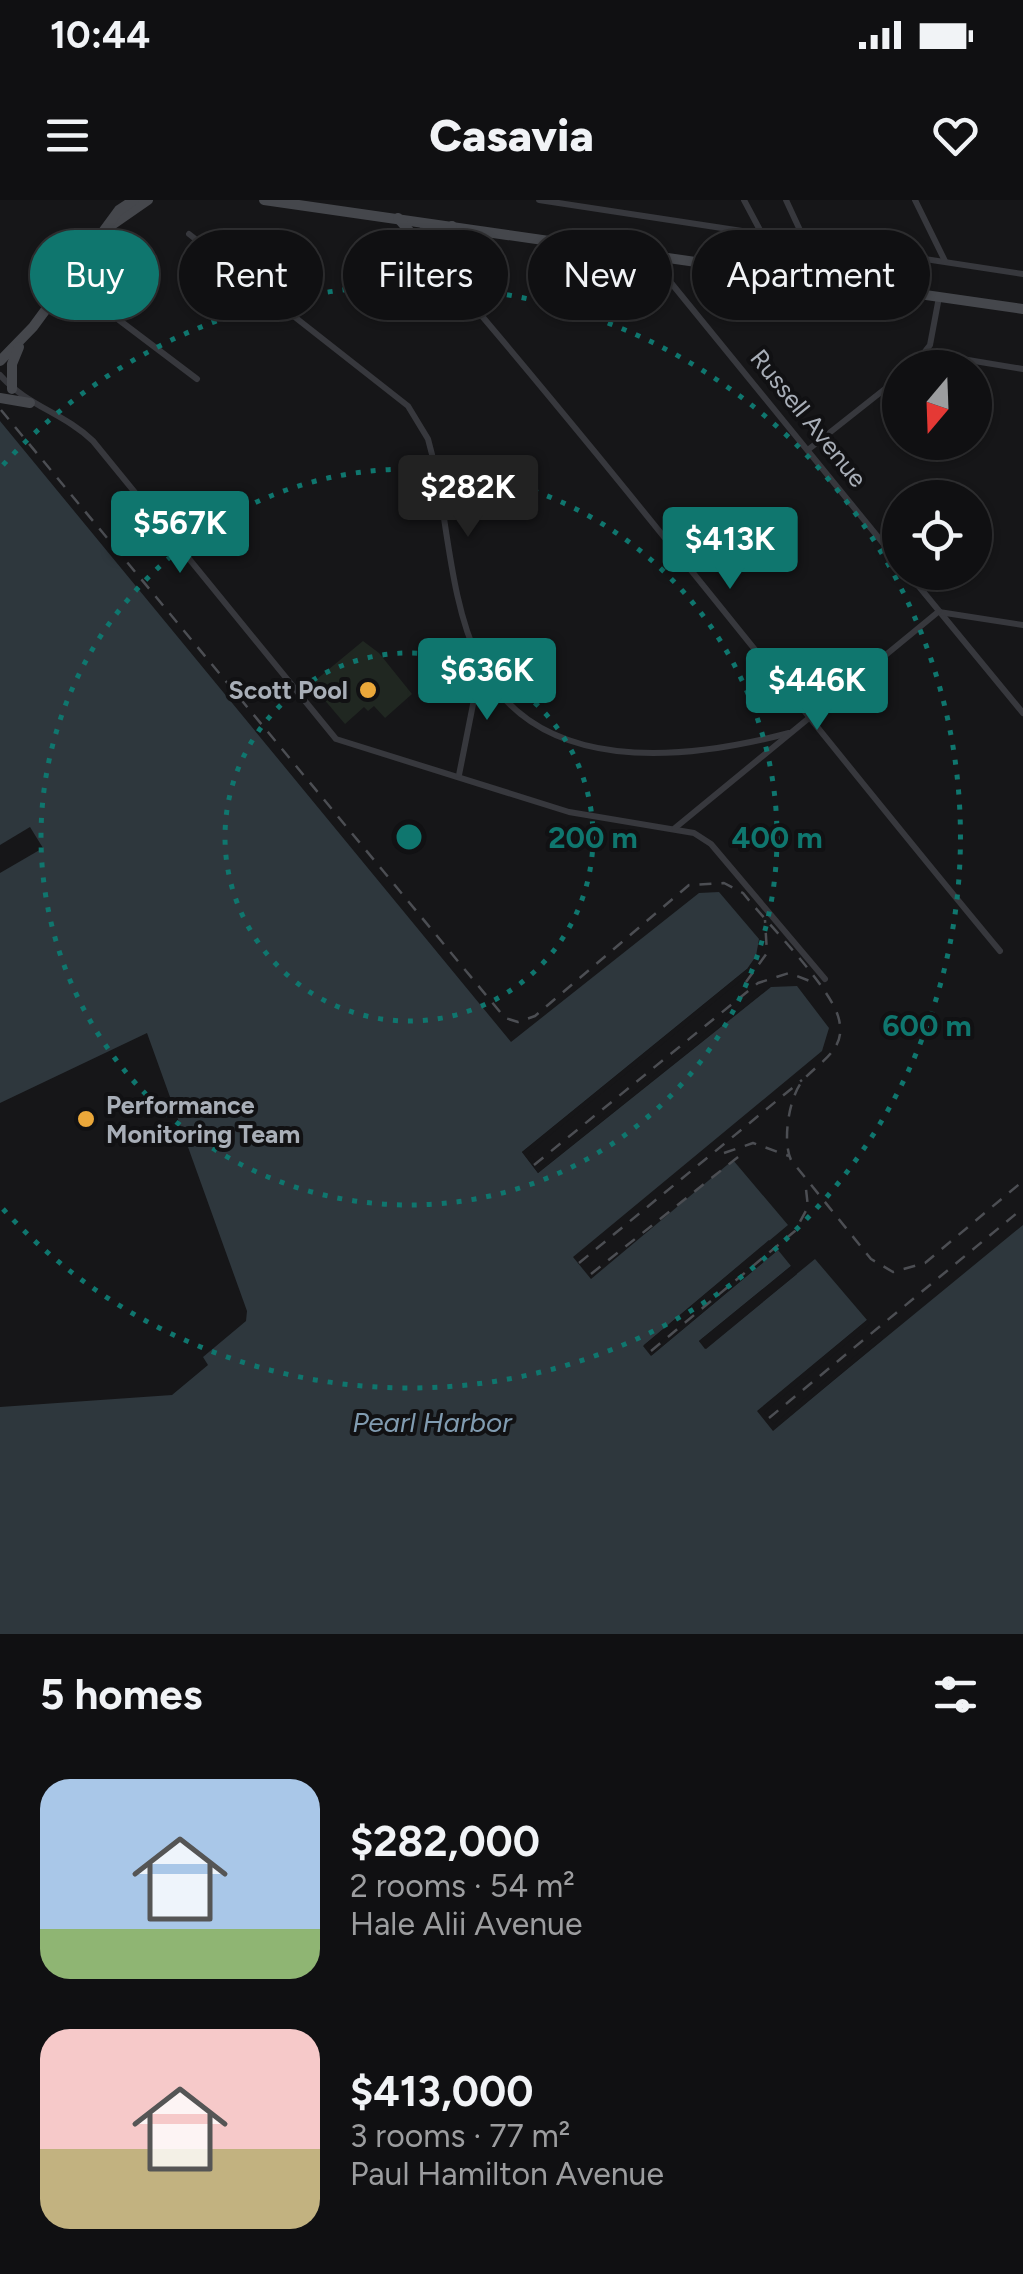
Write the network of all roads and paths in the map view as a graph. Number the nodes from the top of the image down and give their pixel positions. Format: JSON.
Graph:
{"nodes":[{"id":1,"x":148,"y":200,"type":"edge"},
{"id":2,"x":264,"y":200,"type":"edge"},
{"id":3,"x":539,"y":200,"type":"edge"},
{"id":4,"x":744,"y":200,"type":"edge"},
{"id":5,"x":786,"y":200,"type":"edge"},
{"id":6,"x":916,"y":200,"type":"edge"},
{"id":7,"x":129,"y":202,"type":"edge"},
{"id":8,"x":590,"y":204,"type":"edge"},
{"id":9,"x":397,"y":217,"type":"junction"},
{"id":10,"x":428,"y":222,"type":"junction"},
{"id":11,"x":453,"y":226,"type":"junction"},
{"id":12,"x":103,"y":230,"type":"edge"},
{"id":13,"x":105,"y":230,"type":"edge"},
{"id":14,"x":410,"y":230,"type":"edge"},
{"id":15,"x":428,"y":230,"type":"edge"},
{"id":16,"x":449,"y":230,"type":"edge"},
{"id":17,"x":738,"y":230,"type":"edge"},
{"id":18,"x":759,"y":230,"type":"edge"},
{"id":19,"x":800,"y":230,"type":"edge"},
{"id":20,"x":528,"y":236,"type":"edge"},
{"id":21,"x":672,"y":257,"type":"edge"},
{"id":22,"x":930,"y":260,"type":"edge"},
{"id":23,"x":945,"y":262,"type":"junction"},
{"id":24,"x":1023,"y":274,"type":"edge"},
{"id":25,"x":672,"y":284,"type":"edge"},
{"id":26,"x":939,"y":297,"type":"junction"},
{"id":27,"x":1023,"y":310,"type":"edge"},
{"id":28,"x":37,"y":320,"type":"edge"},
{"id":29,"x":119,"y":320,"type":"dead end"},
{"id":30,"x":298,"y":320,"type":"edge"},
{"id":31,"x":487,"y":320,"type":"edge"},
{"id":32,"x":20,"y":344,"type":"junction"},
{"id":33,"x":927,"y":350,"type":"edge"},
{"id":34,"x":0,"y":361,"type":"edge"},
{"id":35,"x":992,"y":364,"type":"edge"},
{"id":36,"x":1023,"y":369,"type":"edge"},
{"id":37,"x":0,"y":376,"type":"edge"},
{"id":38,"x":197,"y":379,"type":"dead end"},
{"id":39,"x":12,"y":390,"type":"junction"},
{"id":40,"x":882,"y":391,"type":"edge"},
{"id":41,"x":0,"y":398,"type":"edge"},
{"id":42,"x":30,"y":403,"type":"junction"},
{"id":43,"x":809,"y":450,"type":"junction"},
{"id":44,"x":882,"y":541,"type":"edge"},
{"id":45,"x":921,"y":590,"type":"edge"},
{"id":46,"x":938,"y":612,"type":"junction"},
{"id":47,"x":1023,"y":625,"type":"edge"},
{"id":48,"x":481,"y":664,"type":"junction"},
{"id":49,"x":1023,"y":713,"type":"edge"},
{"id":50,"x":806,"y":718,"type":"junction"},
{"id":51,"x":789,"y":732,"type":"junction"},
{"id":52,"x":458,"y":775,"type":"junction"},
{"id":53,"x":674,"y":828,"type":"junction"},
{"id":54,"x":1000,"y":951,"type":"dead end"},
{"id":55,"x":825,"y":979,"type":"dead end"}],
"edges":[{"from":1,"to":13,"type":"street"},
{"from":2,"to":9,"type":"street"},
{"from":3,"to":8,"type":"street"},
{"from":4,"to":18,"type":"street"},
{"from":5,"to":19,"type":"street"},
{"from":6,"to":23,"type":"street"},
{"from":7,"to":12,"type":"street"},
{"from":8,"to":17,"type":"street"},
{"from":9,"to":10,"type":"street"},
{"from":9,"to":14,"type":"street"},
{"from":10,"to":11,"type":"street"},
{"from":10,"to":15,"type":"street"},
{"from":11,"to":16,"type":"street"},
{"from":11,"to":20,"type":"street"},
{"from":21,"to":26,"type":"street"},
{"from":22,"to":23,"type":"street"},
{"from":23,"to":24,"type":"street"},
{"from":25,"to":43,"type":"street","name":"Russell Avenue"},
{"from":26,"to":27,"type":"street"},
{"from":26,"to":33,"type":"street"},
{"from":28,"to":32,"type":"street"},
{"from":29,"to":38,"type":"street"},
{"from":30,"to":48,"type":"street"},
{"from":31,"to":50,"type":"street"},
{"from":32,"to":34,"type":"street"},
{"from":32,"to":39,"type":"street"},
{"from":35,"to":36,"type":"street"},
{"from":37,"to":39,"type":"street"},
{"from":39,"to":42,"type":"street"},
{"from":40,"to":43,"type":"street"},
{"from":41,"to":42,"type":"street"},
{"from":42,"to":52,"type":"street"},
{"from":43,"to":44,"type":"street","name":"Russell Avenue"},
{"from":45,"to":46,"type":"street"},
{"from":46,"to":47,"type":"street"},
{"from":46,"to":49,"type":"street"},
{"from":46,"to":50,"type":"street"},
{"from":48,"to":51,"type":"street"},
{"from":48,"to":52,"type":"street"},
{"from":50,"to":51,"type":"street"},
{"from":50,"to":54,"type":"street"},
{"from":51,"to":53,"type":"street"},
{"from":52,"to":53,"type":"street"},
{"from":53,"to":55,"type":"street"}]}
